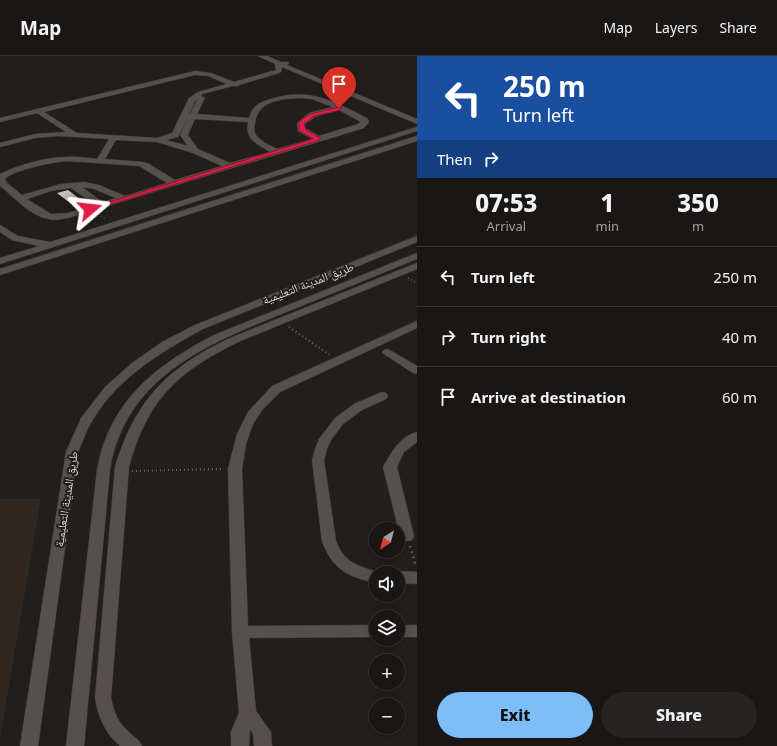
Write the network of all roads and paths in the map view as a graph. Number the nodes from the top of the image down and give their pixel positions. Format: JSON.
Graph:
{"nodes":[{"id":1,"x":261,"y":56,"type":"edge"},
{"id":2,"x":274,"y":56,"type":"edge"},
{"id":3,"x":288,"y":62,"type":"junction"},
{"id":4,"x":280,"y":64,"type":"junction"},
{"id":5,"x":302,"y":74,"type":"junction"},
{"id":6,"x":233,"y":84,"type":"junction"},
{"id":7,"x":339,"y":108,"type":"junction"},
{"id":8,"x":38,"y":111,"type":"junction"},
{"id":9,"x":183,"y":116,"type":"junction"},
{"id":10,"x":417,"y":116,"type":"edge"},
{"id":11,"x":193,"y":117,"type":"junction"},
{"id":12,"x":0,"y":120,"type":"edge"},
{"id":13,"x":252,"y":120,"type":"junction"},
{"id":14,"x":417,"y":122,"type":"edge"},
{"id":15,"x":417,"y":129,"type":"edge"},
{"id":16,"x":74,"y":134,"type":"junction"},
{"id":17,"x":114,"y":137,"type":"junction"},
{"id":18,"x":417,"y":138,"type":"edge"},
{"id":19,"x":318,"y":139,"type":"junction"},
{"id":20,"x":157,"y":140,"type":"junction"},
{"id":21,"x":2,"y":142,"type":"edge"},
{"id":22,"x":196,"y":151,"type":"junction"},
{"id":23,"x":276,"y":152,"type":"junction"},
{"id":24,"x":100,"y":161,"type":"junction"},
{"id":25,"x":229,"y":166,"type":"junction"},
{"id":26,"x":173,"y":183,"type":"junction"},
{"id":27,"x":73,"y":185,"type":"junction"},
{"id":28,"x":21,"y":198,"type":"junction"},
{"id":29,"x":123,"y":198,"type":"junction"},
{"id":30,"x":101,"y":205,"type":"junction"},
{"id":31,"x":0,"y":228,"type":"edge"},
{"id":32,"x":417,"y":239,"type":"edge"},
{"id":33,"x":51,"y":245,"type":"junction"},
{"id":34,"x":417,"y":256,"type":"edge"},
{"id":35,"x":0,"y":261,"type":"edge"},
{"id":36,"x":417,"y":266,"type":"edge"},
{"id":37,"x":0,"y":272,"type":"edge"},
{"id":38,"x":280,"y":321,"type":"junction"},
{"id":39,"x":417,"y":324,"type":"edge"},
{"id":40,"x":388,"y":352,"type":"dead end"},
{"id":41,"x":337,"y":360,"type":"junction"},
{"id":42,"x":417,"y":371,"type":"edge"},
{"id":43,"x":382,"y":396,"type":"dead end"},
{"id":44,"x":417,"y":436,"type":"edge"},
{"id":45,"x":235,"y":468,"type":"junction"},
{"id":46,"x":122,"y":471,"type":"junction"},
{"id":47,"x":407,"y":536,"type":"joint"},
{"id":48,"x":417,"y":572,"type":"edge"},
{"id":49,"x":369,"y":576,"type":"edge"},
{"id":50,"x":405,"y":578,"type":"edge"},
{"id":51,"x":417,"y":578,"type":"edge"},
{"id":52,"x":405,"y":631,"type":"edge"},
{"id":53,"x":417,"y":631,"type":"edge"},
{"id":54,"x":240,"y":632,"type":"junction"},
{"id":55,"x":369,"y":632,"type":"edge"},
{"id":56,"x":248,"y":713,"type":"junction"},
{"id":57,"x":29,"y":746,"type":"edge"},
{"id":58,"x":75,"y":746,"type":"edge"},
{"id":59,"x":133,"y":746,"type":"edge"},
{"id":60,"x":240,"y":746,"type":"edge"},
{"id":61,"x":263,"y":746,"type":"edge"}],
"edges":[{"from":1,"to":4,"type":"street"},
{"from":2,"to":3,"type":"street"},
{"from":3,"to":4,"type":"street"},
{"from":3,"to":10,"type":"street"},
{"from":4,"to":5,"type":"street"},
{"from":4,"to":6,"type":"street"},
{"from":5,"to":6,"type":"street"},
{"from":5,"to":14,"type":"street"},
{"from":6,"to":8,"type":"street"},
{"from":6,"to":9,"type":"street"},
{"from":6,"to":11,"type":"street"},
{"from":7,"to":13,"type":"street"},
{"from":7,"to":19,"type":"street"},
{"from":7,"to":19,"type":"street"},
{"from":8,"to":12,"type":"street"},
{"from":8,"to":16,"type":"street"},
{"from":9,"to":11,"type":"street"},
{"from":9,"to":20,"type":"street"},
{"from":11,"to":13,"type":"street"},
{"from":11,"to":22,"type":"street"},
{"from":13,"to":23,"type":"street"},
{"from":15,"to":33,"type":"street"},
{"from":16,"to":17,"type":"street"},
{"from":16,"to":21,"type":"street"},
{"from":17,"to":20,"type":"street"},
{"from":17,"to":24,"type":"street"},
{"from":18,"to":37,"type":"street"},
{"from":19,"to":23,"type":"street"},
{"from":20,"to":22,"type":"street"},
{"from":22,"to":25,"type":"street"},
{"from":23,"to":25,"type":"street"},
{"from":24,"to":26,"type":"street"},
{"from":24,"to":28,"type":"street"},
{"from":25,"to":26,"type":"street"},
{"from":26,"to":29,"type":"street"},
{"from":27,"to":28,"type":"street"},
{"from":27,"to":29,"type":"street"},
{"from":27,"to":30,"type":"street"},
{"from":28,"to":30,"type":"street"},
{"from":29,"to":30,"type":"street"},
{"from":31,"to":33,"type":"street"},
{"from":32,"to":57,"type":"street","name":"طريق المدينة التعليمية"},
{"from":33,"to":35,"type":"street"},
{"from":34,"to":58,"type":"street","name":"طريق المدينة التعليمية"},
{"from":36,"to":38,"type":"street"},
{"from":38,"to":41,"type":"path"},
{"from":38,"to":46,"type":"street"},
{"from":39,"to":41,"type":"street"},
{"from":40,"to":42,"type":"street"},
{"from":41,"to":45,"type":"street"},
{"from":43,"to":49,"type":"street"},
{"from":44,"to":47,"type":"street"},
{"from":45,"to":46,"type":"path"},
{"from":45,"to":54,"type":"street"},
{"from":46,"to":59,"type":"street"},
{"from":47,"to":48,"type":"path"},
{"from":50,"to":51,"type":"street"},
{"from":52,"to":53,"type":"street"},
{"from":54,"to":55,"type":"street"},
{"from":54,"to":56,"type":"street"},
{"from":56,"to":60,"type":"street"},
{"from":56,"to":61,"type":"street"}]}
